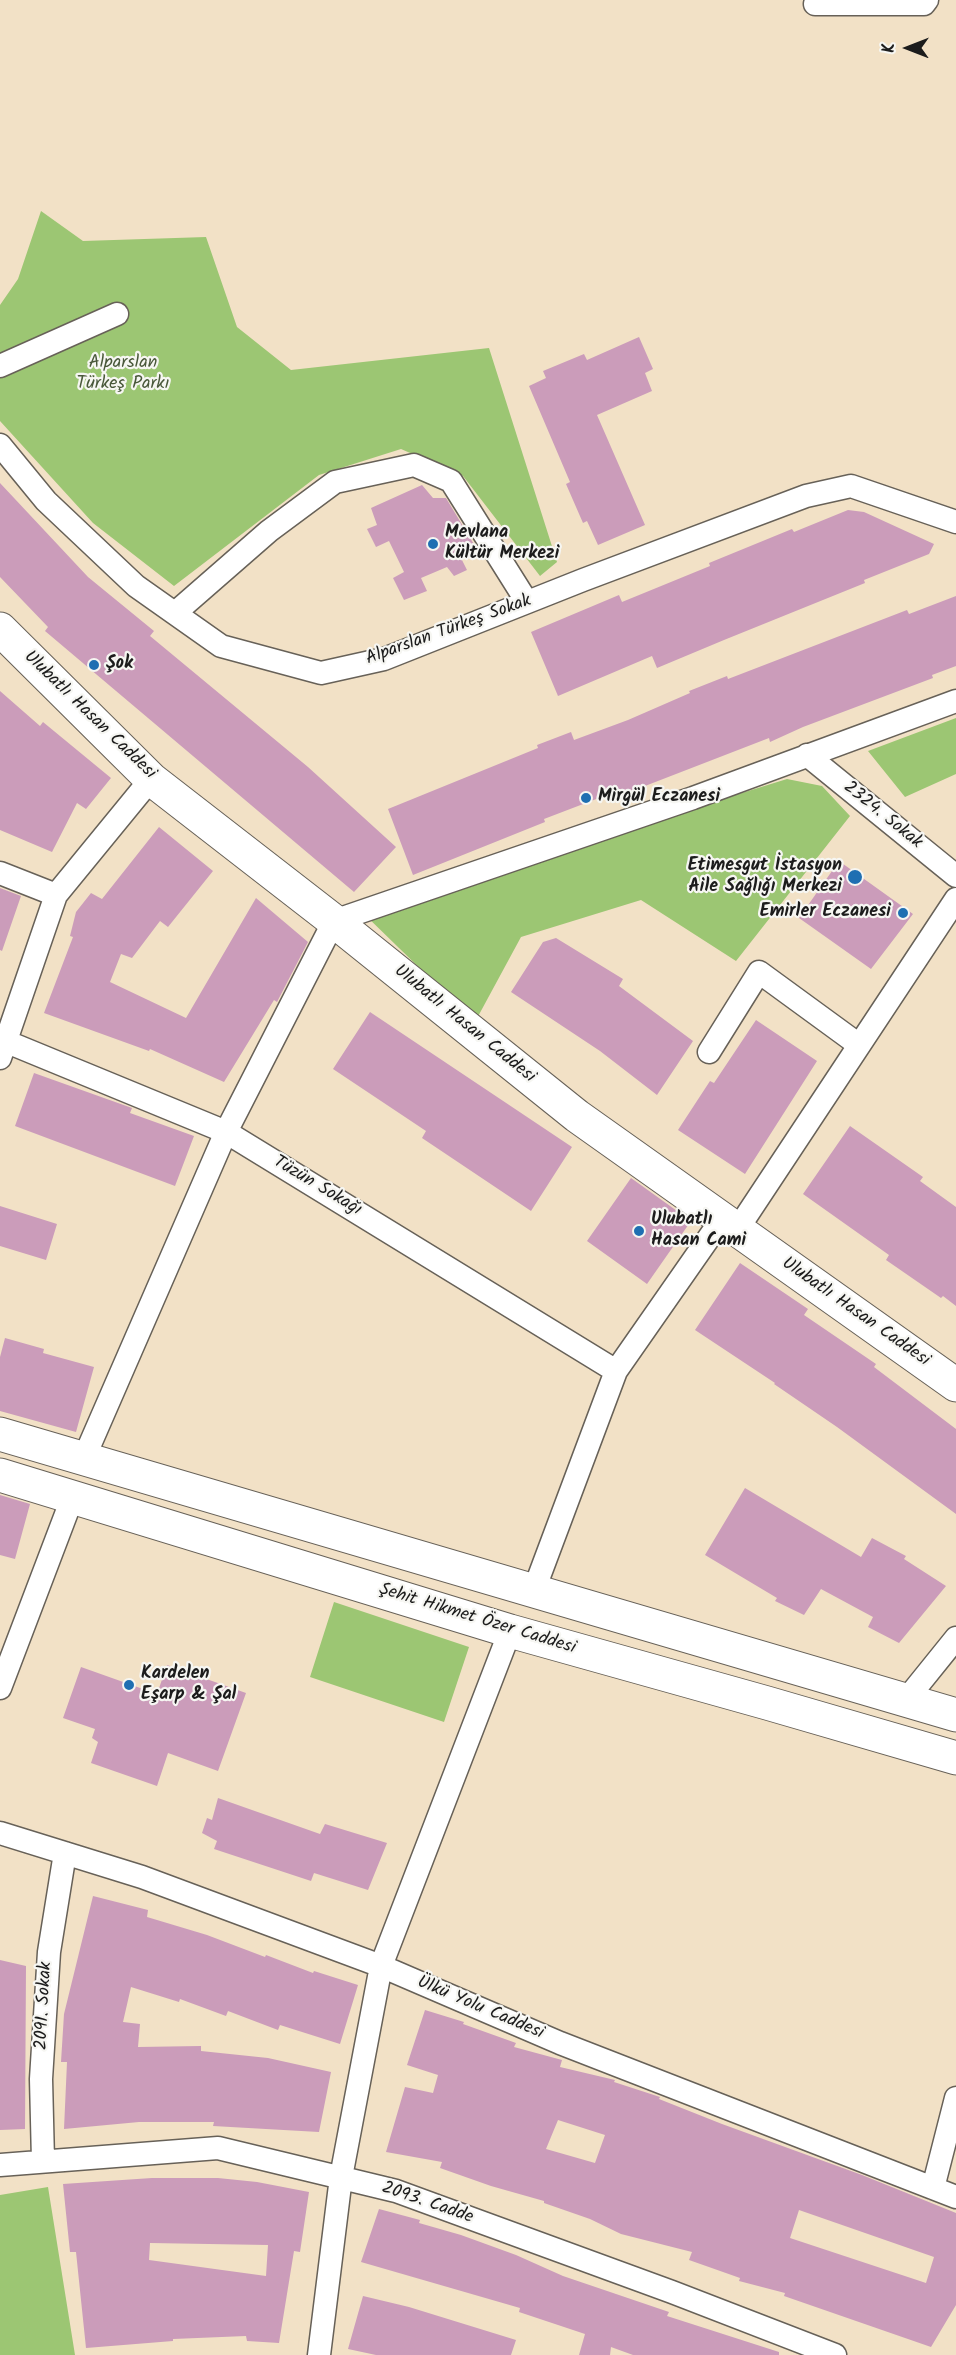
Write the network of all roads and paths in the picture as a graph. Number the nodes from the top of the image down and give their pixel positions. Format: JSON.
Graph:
{"nodes":[{"id":1,"x":927,"y":0,"type":"edge"},
{"id":2,"x":815,"y":4,"type":"dead end"},
{"id":3,"x":117,"y":314,"type":"dead end"},
{"id":4,"x":0,"y":366,"type":"edge"},
{"id":5,"x":0,"y":445,"type":"edge"},
{"id":6,"x":956,"y":522,"type":"edge"},
{"id":7,"x":527,"y":602,"type":"junction"},
{"id":8,"x":175,"y":613,"type":"junction"},
{"id":9,"x":0,"y":629,"type":"edge"},
{"id":10,"x":956,"y":701,"type":"edge"},
{"id":11,"x":807,"y":756,"type":"junction"},
{"id":12,"x":152,"y":778,"type":"junction"},
{"id":13,"x":0,"y":873,"type":"edge"},
{"id":14,"x":956,"y":876,"type":"edge"},
{"id":15,"x":56,"y":895,"type":"junction"},
{"id":16,"x":956,"y":899,"type":"edge"},
{"id":17,"x":334,"y":921,"type":"junction"},
{"id":18,"x":860,"y":1045,"type":"junction"},
{"id":19,"x":2,"y":1046,"type":"edge"},
{"id":20,"x":709,"y":1052,"type":"dead end"},
{"id":21,"x":226,"y":1132,"type":"junction"},
{"id":22,"x":729,"y":1224,"type":"junction"},
{"id":23,"x":616,"y":1371,"type":"junction"},
{"id":24,"x":956,"y":1385,"type":"edge"},
{"id":25,"x":0,"y":1434,"type":"edge"},
{"id":26,"x":84,"y":1458,"type":"junction"},
{"id":27,"x":0,"y":1474,"type":"edge"},
{"id":28,"x":73,"y":1496,"type":"junction"},
{"id":29,"x":534,"y":1590,"type":"junction"},
{"id":30,"x":510,"y":1631,"type":"junction"},
{"id":31,"x":956,"y":1638,"type":"edge"},
{"id":32,"x":0,"y":1688,"type":"edge"},
{"id":33,"x":906,"y":1700,"type":"junction"},
{"id":34,"x":956,"y":1715,"type":"edge"},
{"id":35,"x":956,"y":1758,"type":"edge"},
{"id":36,"x":0,"y":1833,"type":"edge"},
{"id":37,"x":65,"y":1852,"type":"junction"},
{"id":38,"x":381,"y":1966,"type":"junction"},
{"id":39,"x":956,"y":2098,"type":"edge"},
{"id":40,"x":43,"y":2161,"type":"junction"},
{"id":41,"x":0,"y":2165,"type":"edge"},
{"id":42,"x":341,"y":2177,"type":"junction"},
{"id":43,"x":933,"y":2188,"type":"junction"},
{"id":44,"x":956,"y":2197,"type":"edge"},
{"id":45,"x":319,"y":2355,"type":"edge"},
{"id":46,"x":835,"y":2355,"type":"edge"}],
"edges":[{"from":1,"to":2,"type":"street"},
{"from":3,"to":4,"type":"street"},
{"from":5,"to":8,"type":"street","name":"Alparslan Türkeş Sokak"},
{"from":6,"to":7,"type":"street","name":"Alparslan Türkeş Sokak"},
{"from":7,"to":8,"type":"street","name":"Alparslan Türkeş Sokak"},
{"from":7,"to":8,"type":"street"},
{"from":9,"to":12,"type":"main road","name":"Ulubatlı Hasan Caddesi"},
{"from":10,"to":11,"type":"street"},
{"from":11,"to":14,"type":"street","name":"2324. Sokak"},
{"from":11,"to":17,"type":"street"},
{"from":12,"to":15,"type":"street"},
{"from":12,"to":17,"type":"main road","name":"Ulubatlı Hasan Caddesi"},
{"from":13,"to":15,"type":"street"},
{"from":15,"to":19,"type":"street"},
{"from":16,"to":18,"type":"street"},
{"from":17,"to":21,"type":"street"},
{"from":17,"to":22,"type":"main road","name":"Ulubatlı Hasan Caddesi"},
{"from":18,"to":20,"type":"street"},
{"from":18,"to":22,"type":"street"},
{"from":19,"to":21,"type":"street","name":"Tüzün Sokağı"},
{"from":21,"to":23,"type":"street","name":"Tüzün Sokağı"},
{"from":21,"to":26,"type":"street"},
{"from":22,"to":23,"type":"street"},
{"from":22,"to":24,"type":"main road","name":"Ulubatlı Hasan Caddesi"},
{"from":23,"to":29,"type":"street"},
{"from":25,"to":26,"type":"main road"},
{"from":26,"to":28,"type":"main road"},
{"from":26,"to":29,"type":"main road"},
{"from":27,"to":28,"type":"main road","name":"Şehit Hikmet Özer Caddesi"},
{"from":28,"to":30,"type":"main road","name":"Şehit Hikmet Özer Caddesi"},
{"from":28,"to":32,"type":"street"},
{"from":29,"to":33,"type":"main road"},
{"from":30,"to":35,"type":"main road","name":"Şehit Hikmet Özer Caddesi"},
{"from":30,"to":38,"type":"street"},
{"from":31,"to":33,"type":"street"},
{"from":33,"to":34,"type":"main road"},
{"from":36,"to":37,"type":"street","name":"Ülkü Yolu Caddesi"},
{"from":37,"to":38,"type":"street","name":"Ülkü Yolu Caddesi"},
{"from":37,"to":40,"type":"street","name":"2091. Sokak"},
{"from":38,"to":42,"type":"street"},
{"from":38,"to":43,"type":"street","name":"Ülkü Yolu Caddesi"},
{"from":39,"to":43,"type":"street"},
{"from":40,"to":41,"type":"street","name":"2093. Cadde"},
{"from":40,"to":42,"type":"street","name":"2093. Cadde"},
{"from":42,"to":45,"type":"street"},
{"from":42,"to":46,"type":"street","name":"2093. Cadde"},
{"from":43,"to":44,"type":"street","name":"Ülkü Yolu Caddesi"}]}
